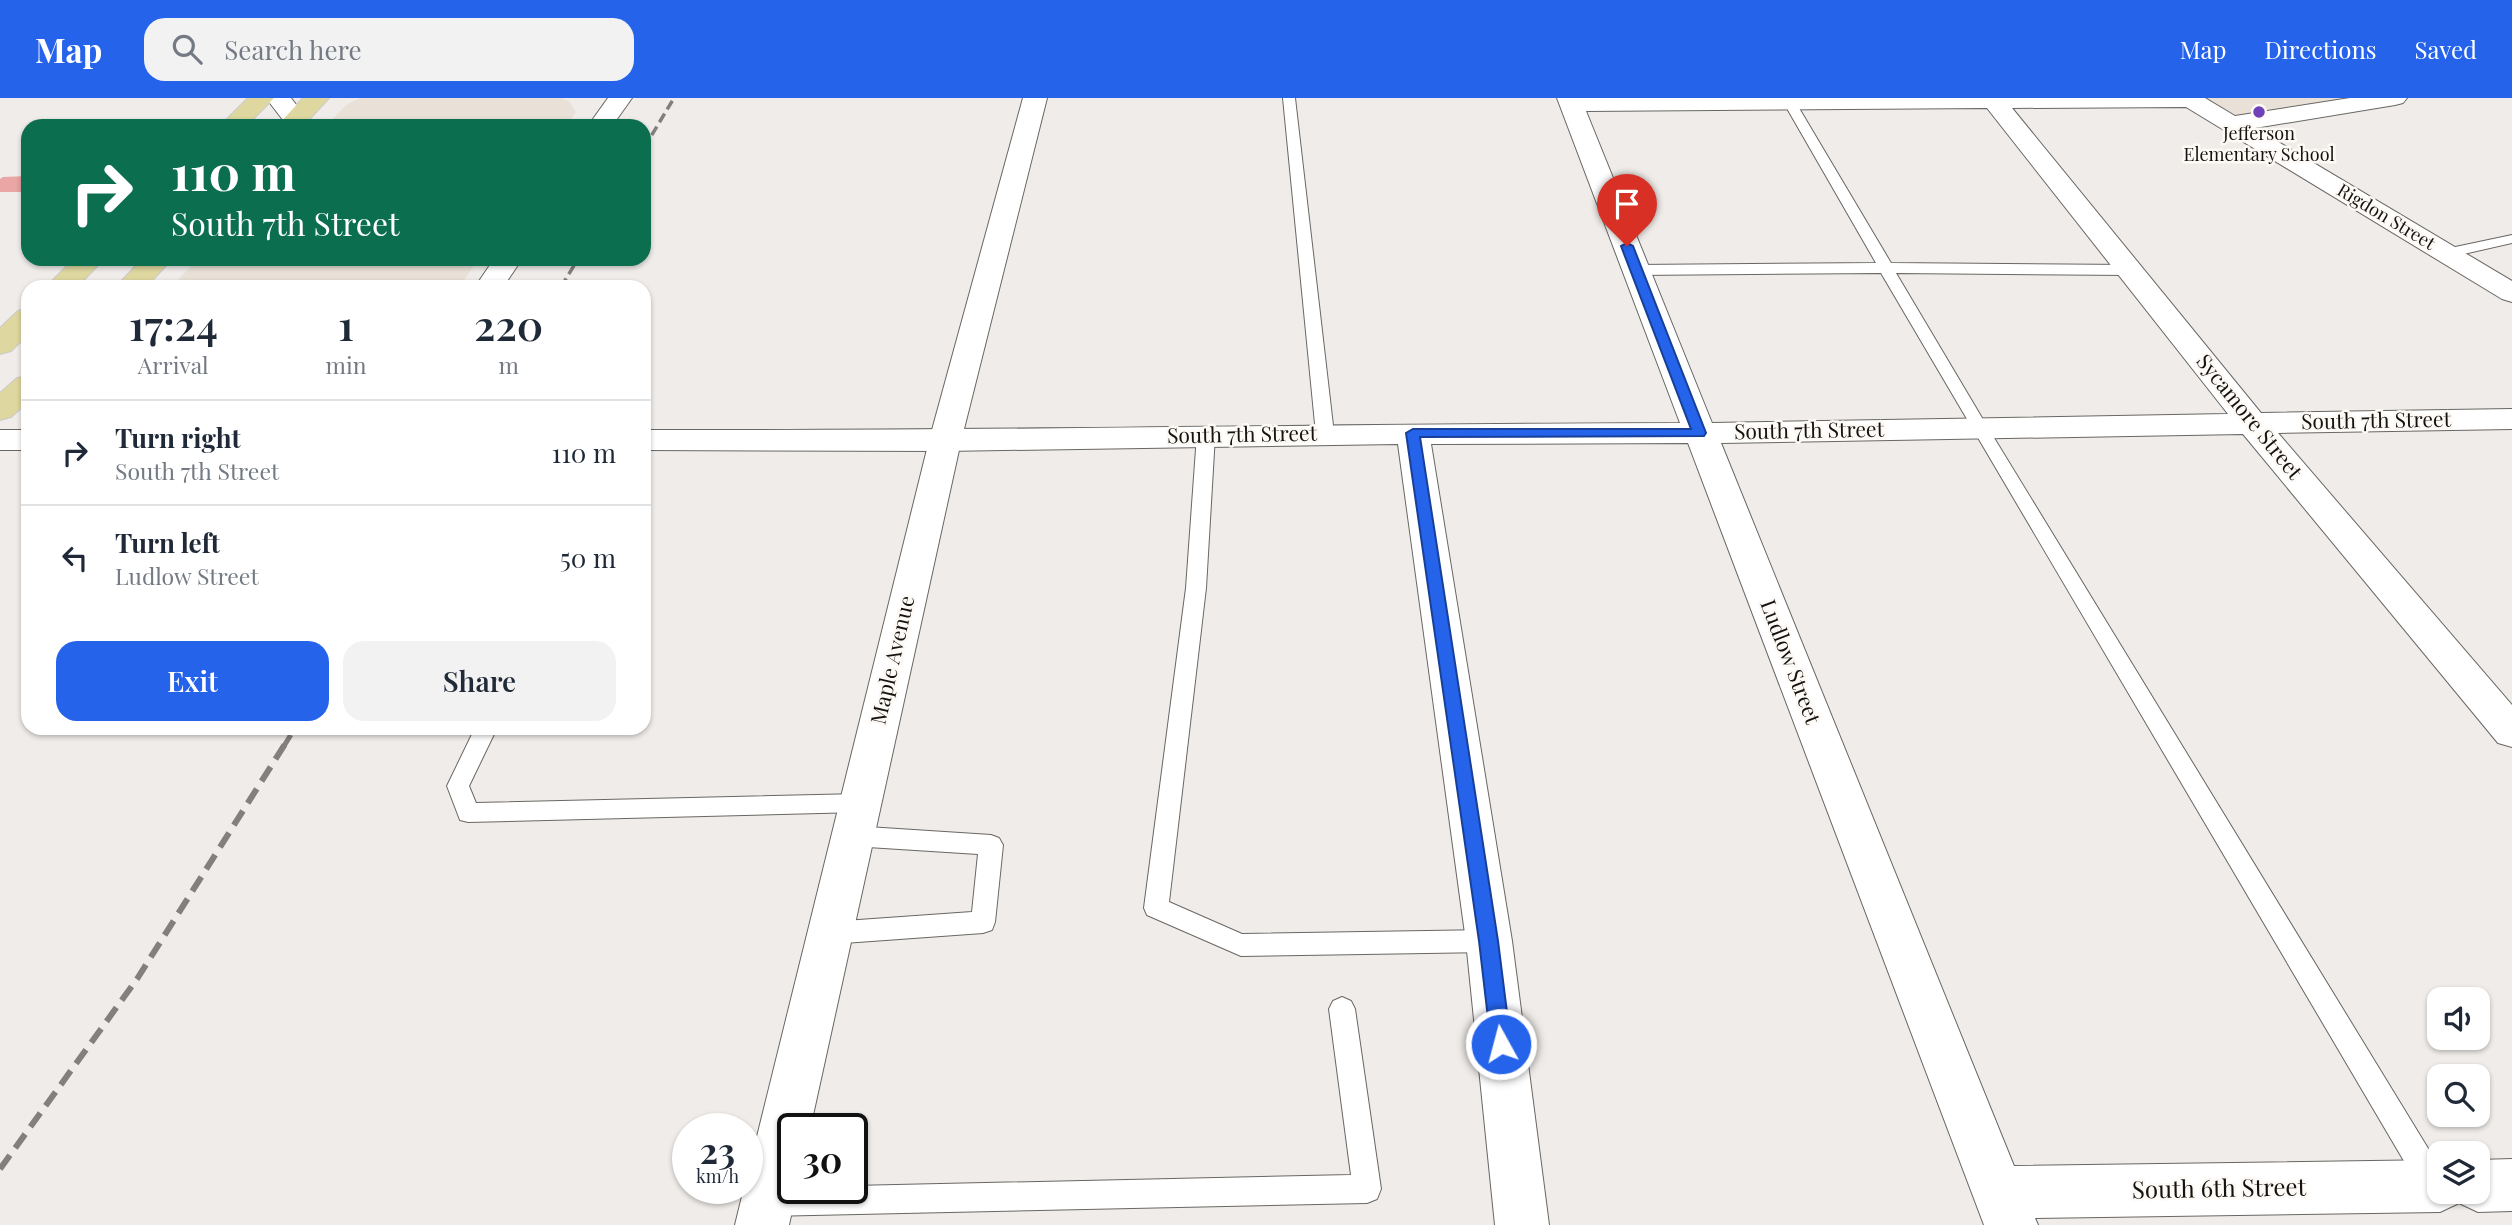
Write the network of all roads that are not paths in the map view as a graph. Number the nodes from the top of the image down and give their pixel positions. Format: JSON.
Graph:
{"nodes":[{"id":1,"x":262,"y":98,"type":"edge"},
{"id":2,"x":278,"y":98,"type":"edge"},
{"id":3,"x":317,"y":98,"type":"edge"},
{"id":4,"x":620,"y":98,"type":"edge"},
{"id":5,"x":1035,"y":98,"type":"edge"},
{"id":6,"x":1289,"y":98,"type":"edge"},
{"id":7,"x":2395,"y":98,"type":"edge"},
{"id":8,"x":1991,"y":99,"type":"edge"},
{"id":9,"x":2190,"y":99,"type":"edge"},
{"id":10,"x":1788,"y":100,"type":"edge"},
{"id":11,"x":1570,"y":101,"type":"edge"},
{"id":12,"x":240,"y":119,"type":"edge"},
{"id":13,"x":290,"y":119,"type":"edge"},
{"id":14,"x":296,"y":119,"type":"edge"},
{"id":15,"x":605,"y":119,"type":"edge"},
{"id":16,"x":2232,"y":124,"type":"junction"},
{"id":17,"x":2512,"y":239,"type":"edge"},
{"id":18,"x":2446,"y":253,"type":"junction"},
{"id":19,"x":82,"y":266,"type":"edge"},
{"id":20,"x":151,"y":266,"type":"edge"},
{"id":21,"x":1886,"y":268,"type":"junction"},
{"id":22,"x":1636,"y":270,"type":"junction"},
{"id":23,"x":2129,"y":270,"type":"junction"},
{"id":24,"x":68,"y":280,"type":"edge"},
{"id":25,"x":137,"y":280,"type":"edge"},
{"id":26,"x":2512,"y":293,"type":"edge"},
{"id":27,"x":21,"y":324,"type":"edge"},
{"id":28,"x":0,"y":345,"type":"edge"},
{"id":29,"x":21,"y":391,"type":"edge"},
{"id":30,"x":0,"y":410,"type":"edge"},
{"id":31,"x":2512,"y":419,"type":"edge"},
{"id":32,"x":2252,"y":423,"type":"junction"},
{"id":33,"x":1979,"y":428,"type":"junction"},
{"id":34,"x":1413,"y":433,"type":"junction"},
{"id":35,"x":1700,"y":433,"type":"junction"},
{"id":36,"x":1325,"y":434,"type":"junction"},
{"id":37,"x":1206,"y":435,"type":"junction"},
{"id":38,"x":0,"y":440,"type":"edge"},
{"id":39,"x":21,"y":440,"type":"edge"},
{"id":40,"x":651,"y":440,"type":"edge"},
{"id":41,"x":944,"y":441,"type":"junction"},
{"id":42,"x":2512,"y":732,"type":"edge"},
{"id":43,"x":483,"y":735,"type":"edge"},
{"id":44,"x":856,"y":819,"type":"junction"},
{"id":45,"x":830,"y":933,"type":"junction"},
{"id":46,"x":1489,"y":941,"type":"junction"},
{"id":47,"x":1342,"y":1009,"type":"dead end"},
{"id":48,"x":2427,"y":1147,"type":"edge"},
{"id":49,"x":2490,"y":1185,"type":"edge"},
{"id":50,"x":2512,"y":1185,"type":"edge"},
{"id":51,"x":2427,"y":1187,"type":"edge"},
{"id":52,"x":2004,"y":1208,"type":"edge"},
{"id":53,"x":764,"y":1213,"type":"edge"},
{"id":54,"x":1522,"y":1225,"type":"edge"}],
"edges":[{"from":1,"to":12,"type":"highway"},
{"from":2,"to":13,"type":"street"},
{"from":3,"to":14,"type":"highway"},
{"from":4,"to":15,"type":"street"},
{"from":5,"to":41,"type":"street","name":"Maple Avenue"},
{"from":6,"to":36,"type":"lane"},
{"from":7,"to":16,"type":"street"},
{"from":8,"to":9,"type":"street"},
{"from":8,"to":10,"type":"street"},
{"from":8,"to":23,"type":"street","name":"Sycamore Street"},
{"from":9,"to":16,"type":"street","name":"Rigdon Street"},
{"from":10,"to":11,"type":"street"},
{"from":10,"to":21,"type":"lane"},
{"from":11,"to":22,"type":"street","name":"Ludlow Street"},
{"from":16,"to":18,"type":"street","name":"Rigdon Street"},
{"from":17,"to":18,"type":"lane"},
{"from":18,"to":26,"type":"street","name":"Rigdon Street"},
{"from":19,"to":24,"type":"highway"},
{"from":20,"to":25,"type":"highway"},
{"from":21,"to":22,"type":"lane"},
{"from":21,"to":23,"type":"lane"},
{"from":21,"to":33,"type":"lane"},
{"from":22,"to":35,"type":"street","name":"Ludlow Street"},
{"from":23,"to":32,"type":"street","name":"Sycamore Street"},
{"from":27,"to":28,"type":"highway"},
{"from":29,"to":30,"type":"highway"},
{"from":31,"to":32,"type":"street","name":"South 7th Street"},
{"from":32,"to":33,"type":"street","name":"South 7th Street"},
{"from":32,"to":42,"type":"street","name":"Sycamore Street"},
{"from":33,"to":35,"type":"street","name":"South 7th Street"},
{"from":33,"to":48,"type":"lane"},
{"from":34,"to":35,"type":"street","name":"South 7th Street"},
{"from":34,"to":36,"type":"street","name":"South 7th Street"},
{"from":34,"to":46,"type":"street"},
{"from":35,"to":52,"type":"street","name":"Ludlow Street"},
{"from":36,"to":37,"type":"street","name":"South 7th Street"},
{"from":37,"to":41,"type":"street","name":"South 7th Street"},
{"from":37,"to":46,"type":"lane"},
{"from":38,"to":39,"type":"street"},
{"from":40,"to":41,"type":"street","name":"South 7th Street"},
{"from":41,"to":44,"type":"street","name":"Maple Avenue"},
{"from":43,"to":44,"type":"lane"},
{"from":44,"to":45,"type":"street","name":"Maple Avenue"},
{"from":44,"to":45,"type":"lane"},
{"from":45,"to":53,"type":"street","name":"Maple Avenue"},
{"from":46,"to":54,"type":"street"},
{"from":47,"to":53,"type":"lane"},
{"from":49,"to":50,"type":"street","name":"South 6th Street"},
{"from":51,"to":52,"type":"street","name":"South 6th Street"}]}
